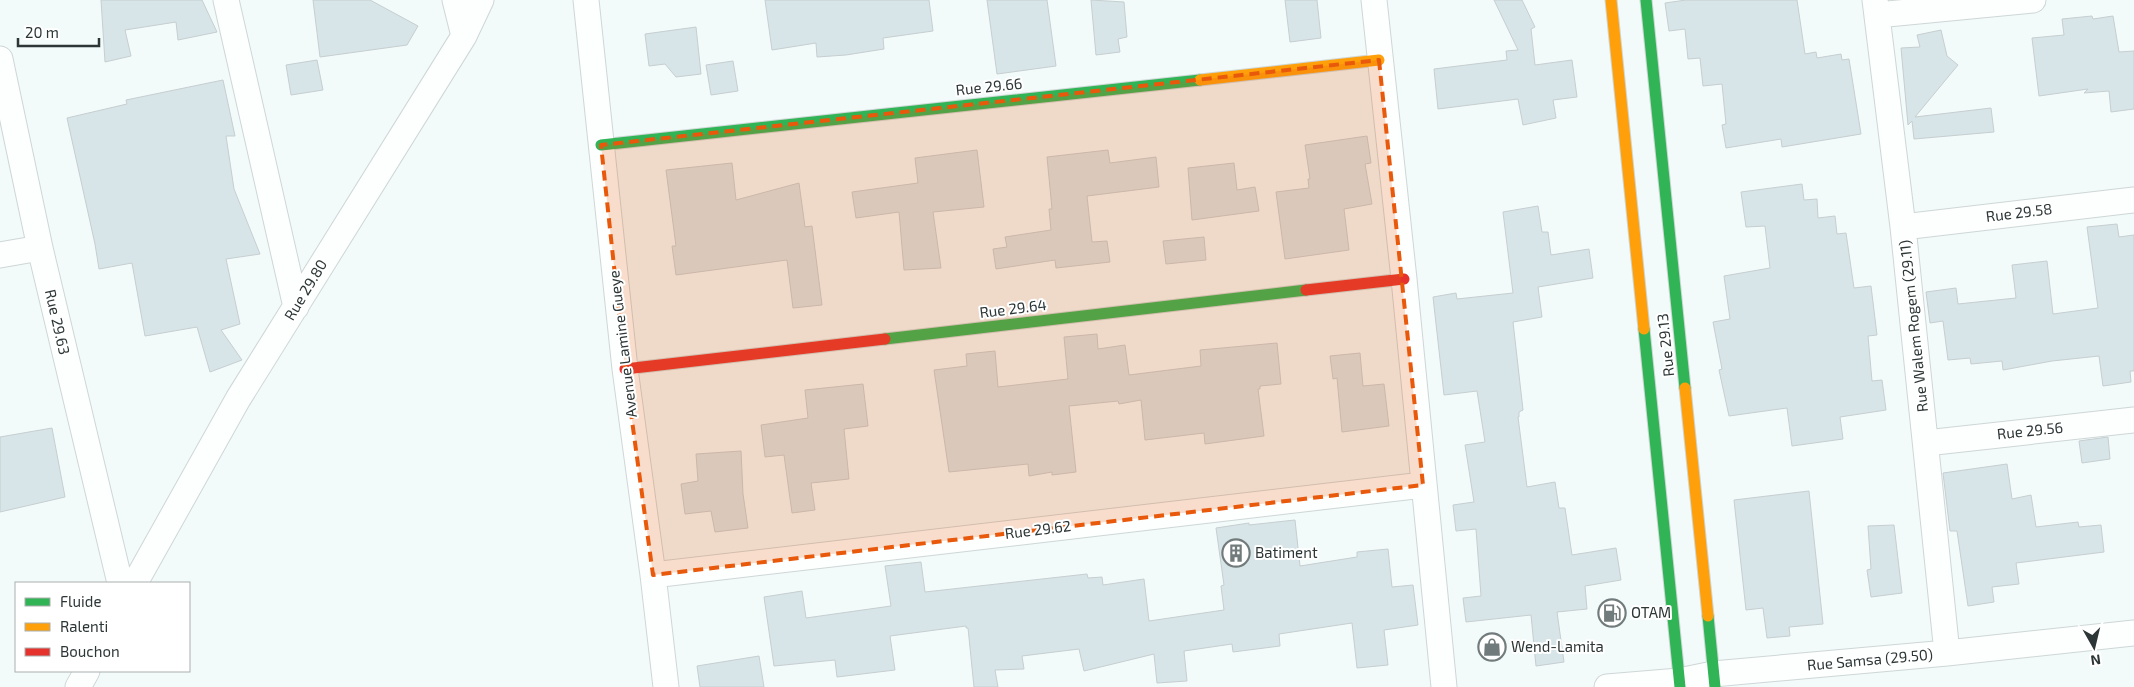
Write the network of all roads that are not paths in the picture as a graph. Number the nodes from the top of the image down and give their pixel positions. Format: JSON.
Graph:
{"nodes":[{"id":1,"x":226,"y":0,"type":"edge"},
{"id":2,"x":455,"y":0,"type":"edge"},
{"id":3,"x":481,"y":0,"type":"edge"},
{"id":4,"x":586,"y":0,"type":"edge"},
{"id":5,"x":1374,"y":0,"type":"edge"},
{"id":6,"x":1611,"y":0,"type":"edge"},
{"id":7,"x":1646,"y":0,"type":"edge"},
{"id":8,"x":2033,"y":0,"type":"edge"},
{"id":9,"x":1876,"y":8,"type":"edge"},
{"id":10,"x":464,"y":36,"type":"junction"},
{"id":11,"x":0,"y":59,"type":"edge"},
{"id":12,"x":1379,"y":60,"type":"junction"},
{"id":13,"x":601,"y":145,"type":"junction"},
{"id":14,"x":2134,"y":200,"type":"edge"},
{"id":15,"x":1903,"y":227,"type":"junction"},
{"id":16,"x":40,"y":248,"type":"junction"},
{"id":17,"x":0,"y":255,"type":"edge"},
{"id":18,"x":1404,"y":279,"type":"junction"},
{"id":19,"x":296,"y":307,"type":"junction"},
{"id":20,"x":625,"y":369,"type":"junction"},
{"id":21,"x":2134,"y":420,"type":"edge"},
{"id":22,"x":1926,"y":443,"type":"junction"},
{"id":23,"x":1424,"y":485,"type":"junction"},
{"id":24,"x":653,"y":576,"type":"junction"},
{"id":25,"x":120,"y":582,"type":"edge"},
{"id":26,"x":136,"y":582,"type":"edge"},
{"id":27,"x":2134,"y":633,"type":"edge"},
{"id":28,"x":1947,"y":653,"type":"junction"},
{"id":29,"x":86,"y":672,"type":"edge"},
{"id":30,"x":1714,"y":681,"type":"edge"},
{"id":31,"x":1680,"y":684,"type":"edge"},
{"id":32,"x":78,"y":687,"type":"edge"},
{"id":33,"x":666,"y":687,"type":"edge"},
{"id":34,"x":1444,"y":687,"type":"edge"},
{"id":35,"x":1607,"y":687,"type":"edge"}],
"edges":[{"from":1,"to":19,"type":"street"},
{"from":2,"to":10,"type":"street"},
{"from":3,"to":10,"type":"street","name":"Rue 29.80"},
{"from":4,"to":13,"type":"street","name":"Avenue Lamine Gueye"},
{"from":5,"to":12,"type":"street"},
{"from":6,"to":31,"type":"street","name":"Rue 29.13"},
{"from":7,"to":30,"type":"street","name":"Rue 29.13"},
{"from":8,"to":9,"type":"street"},
{"from":9,"to":15,"type":"street","name":"Rue Walem Rogem (29.11)"},
{"from":10,"to":19,"type":"street","name":"Rue 29.80"},
{"from":11,"to":16,"type":"street","name":"Rue 29.63"},
{"from":12,"to":13,"type":"street","name":"Rue 29.66"},
{"from":12,"to":18,"type":"street"},
{"from":13,"to":20,"type":"street","name":"Avenue Lamine Gueye"},
{"from":14,"to":15,"type":"street","name":"Rue 29.58"},
{"from":15,"to":22,"type":"street","name":"Rue Walem Rogem (29.11)"},
{"from":16,"to":17,"type":"street"},
{"from":16,"to":25,"type":"street","name":"Rue 29.63"},
{"from":18,"to":20,"type":"street","name":"Rue 29.64"},
{"from":18,"to":23,"type":"street"},
{"from":19,"to":26,"type":"street","name":"Rue 29.80"},
{"from":20,"to":24,"type":"street","name":"Avenue Lamine Gueye"},
{"from":21,"to":22,"type":"street","name":"Rue 29.56"},
{"from":22,"to":28,"type":"street","name":"Rue Walem Rogem (29.11)"},
{"from":23,"to":24,"type":"street","name":"Rue 29.62"},
{"from":23,"to":34,"type":"street"},
{"from":24,"to":33,"type":"street","name":"Avenue Lamine Gueye"},
{"from":27,"to":28,"type":"street","name":"Rue Samsa (29.50)"},
{"from":28,"to":30,"type":"street","name":"Rue Samsa (29.50)"},
{"from":29,"to":32,"type":"street"},
{"from":30,"to":31,"type":"street","name":"Rue Samsa (29.50)"},
{"from":31,"to":35,"type":"street","name":"Rue Samsa (29.50)"}]}
